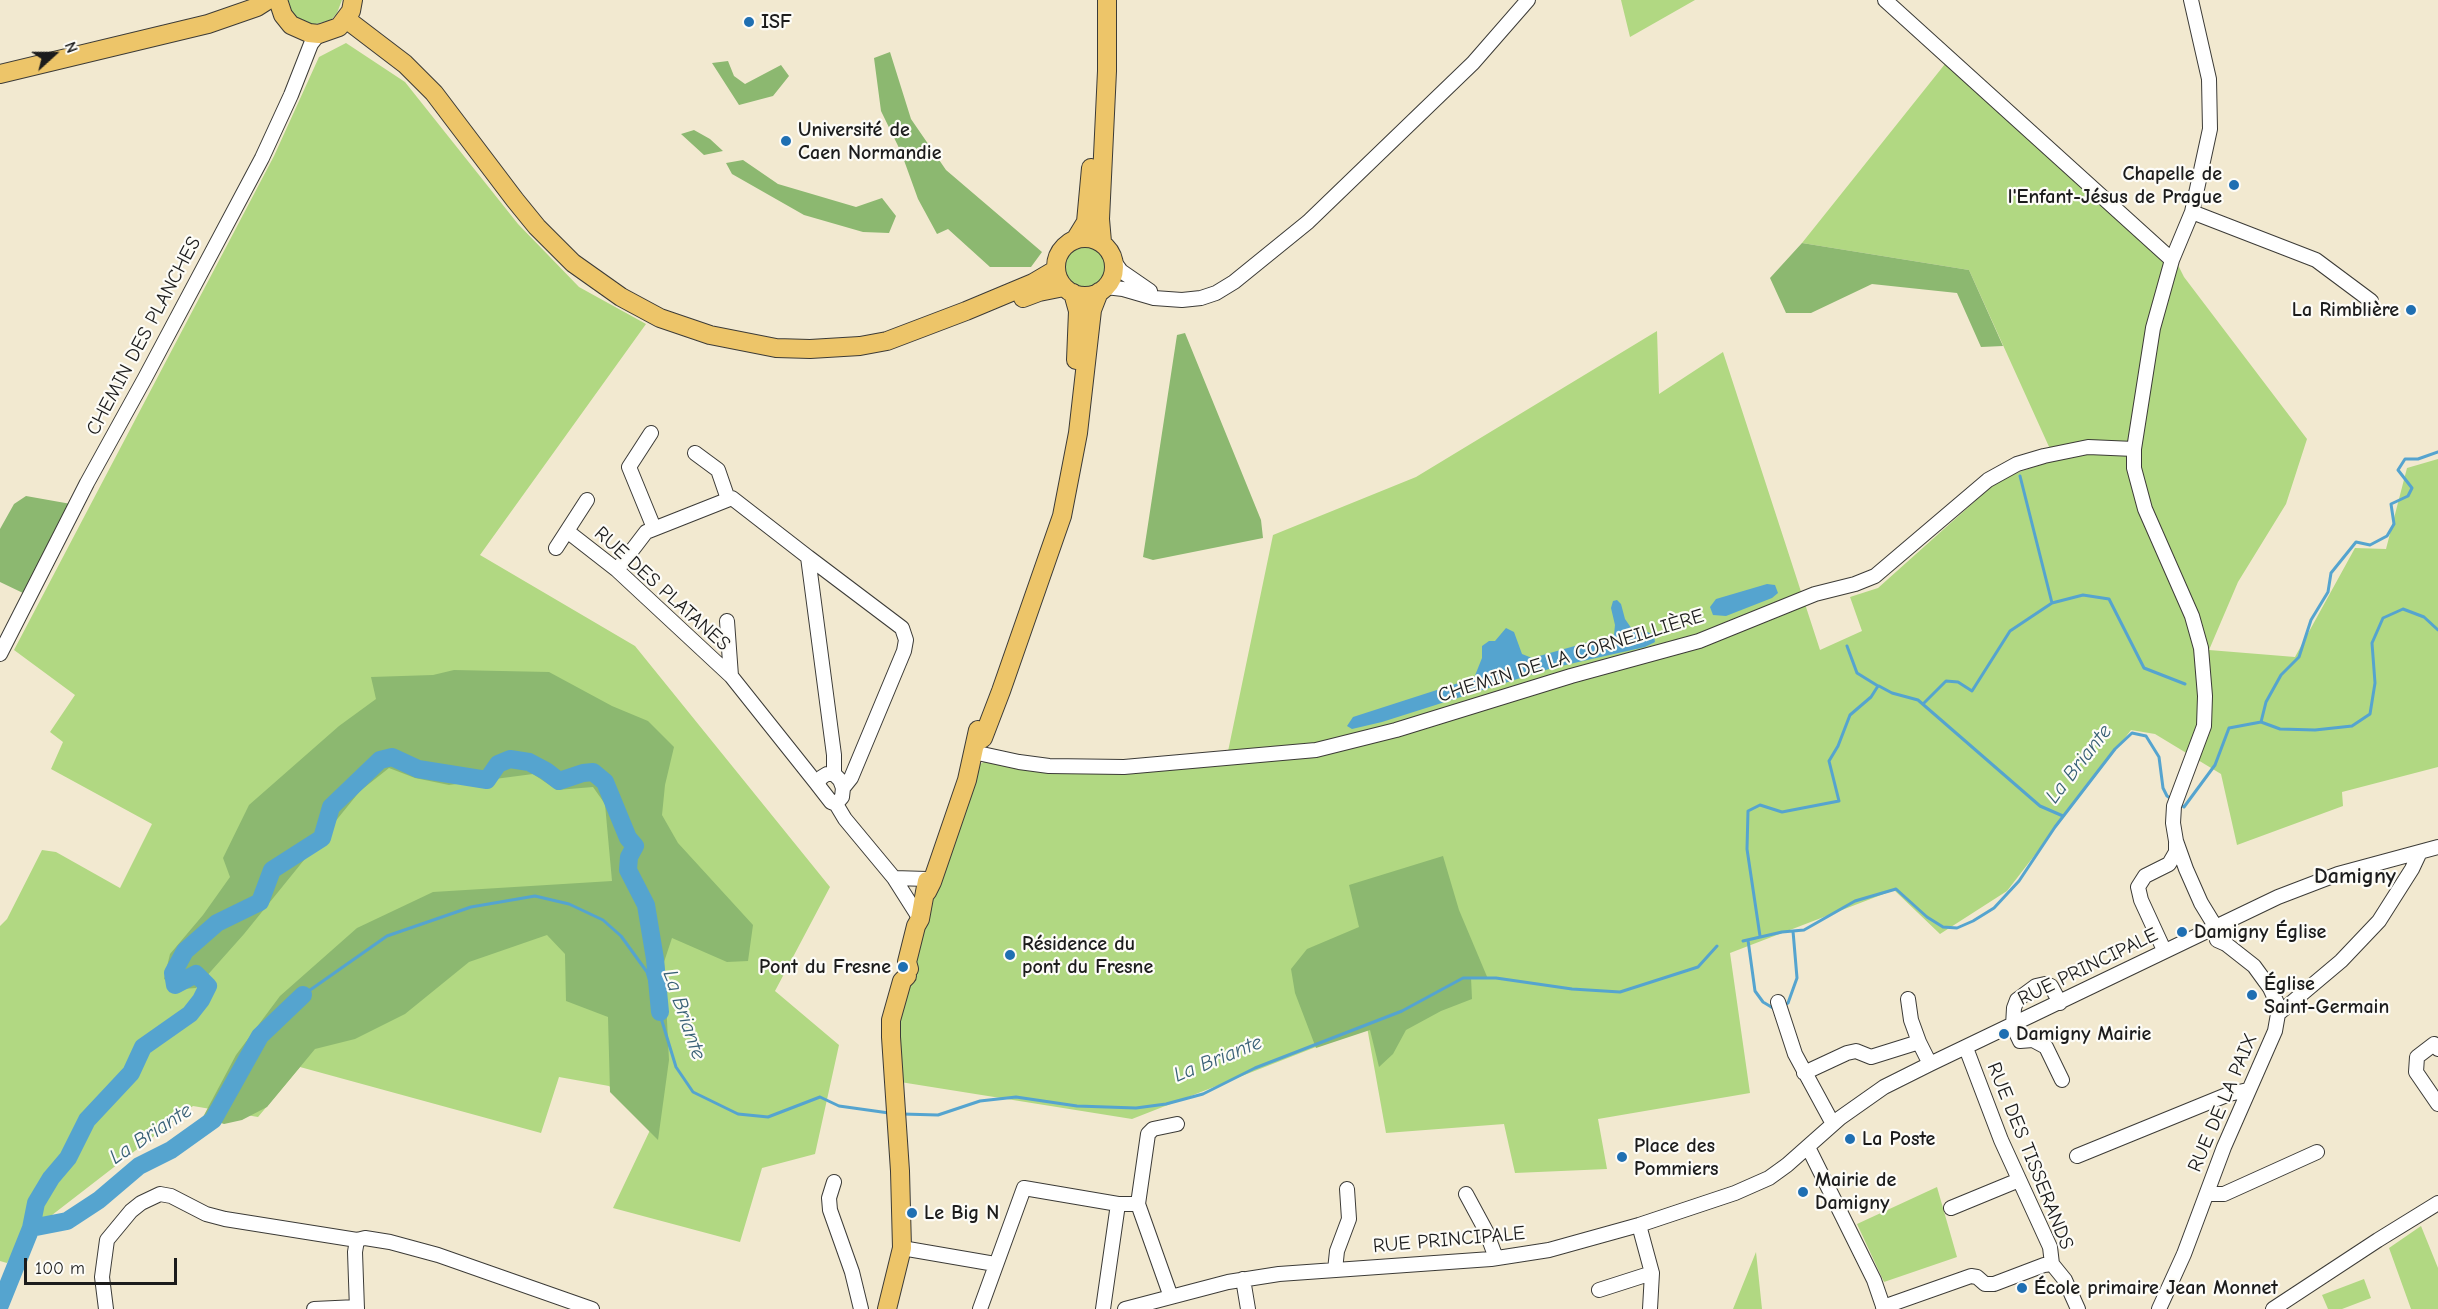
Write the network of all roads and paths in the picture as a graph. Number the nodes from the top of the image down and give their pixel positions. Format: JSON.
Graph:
{"nodes":[{"id":1,"x":268,"y":0,"type":"edge"},
{"id":2,"x":278,"y":0,"type":"edge"},
{"id":3,"x":353,"y":0,"type":"edge"},
{"id":4,"x":1107,"y":0,"type":"edge"},
{"id":5,"x":1528,"y":0,"type":"edge"},
{"id":6,"x":1885,"y":0,"type":"edge"},
{"id":7,"x":2191,"y":0,"type":"edge"},
{"id":8,"x":346,"y":19,"type":"junction"},
{"id":9,"x":286,"y":20,"type":"junction"},
{"id":10,"x":208,"y":24,"type":"junction"},
{"id":11,"x":319,"y":34,"type":"junction"},
{"id":12,"x":1106,"y":54,"type":"junction"},
{"id":13,"x":0,"y":74,"type":"edge"},
{"id":14,"x":2192,"y":212,"type":"junction"},
{"id":15,"x":1075,"y":240,"type":"junction"},
{"id":16,"x":1102,"y":242,"type":"junction"},
{"id":17,"x":1113,"y":260,"type":"junction"},
{"id":18,"x":2172,"y":260,"type":"junction"},
{"id":19,"x":1056,"y":270,"type":"junction"},
{"id":20,"x":1102,"y":289,"type":"junction"},
{"id":21,"x":1068,"y":290,"type":"junction"},
{"id":22,"x":1165,"y":298,"type":"junction"},
{"id":23,"x":2371,"y":301,"type":"dead end"},
{"id":24,"x":887,"y":341,"type":"junction"},
{"id":25,"x":651,"y":433,"type":"dead end"},
{"id":26,"x":2134,"y":449,"type":"junction"},
{"id":27,"x":695,"y":453,"type":"dead end"},
{"id":28,"x":1072,"y":461,"type":"junction"},
{"id":29,"x":729,"y":499,"type":"junction"},
{"id":30,"x":587,"y":500,"type":"dead end"},
{"id":31,"x":654,"y":528,"type":"junction"},
{"id":32,"x":567,"y":531,"type":"junction"},
{"id":33,"x":556,"y":548,"type":"dead end"},
{"id":34,"x":808,"y":557,"type":"junction"},
{"id":35,"x":617,"y":570,"type":"junction"},
{"id":36,"x":727,"y":621,"type":"dead end"},
{"id":37,"x":0,"y":654,"type":"edge"},
{"id":38,"x":731,"y":676,"type":"junction"},
{"id":39,"x":974,"y":751,"type":"junction"},
{"id":40,"x":834,"y":774,"type":"junction"},
{"id":41,"x":817,"y":784,"type":"junction"},
{"id":42,"x":843,"y":788,"type":"junction"},
{"id":43,"x":836,"y":804,"type":"junction"},
{"id":44,"x":2176,"y":841,"type":"junction"},
{"id":45,"x":2438,"y":847,"type":"edge"},
{"id":46,"x":2420,"y":852,"type":"junction"},
{"id":47,"x":2169,"y":864,"type":"junction"},
{"id":48,"x":2186,"y":869,"type":"junction"},
{"id":49,"x":894,"y":879,"type":"junction"},
{"id":50,"x":927,"y":885,"type":"junction"},
{"id":51,"x":920,"y":919,"type":"junction"},
{"id":52,"x":2214,"y":926,"type":"junction"},
{"id":53,"x":2198,"y":934,"type":"junction"},
{"id":54,"x":2226,"y":944,"type":"junction"},
{"id":55,"x":2164,"y":950,"type":"junction"},
{"id":56,"x":1908,"y":999,"type":"dead end"},
{"id":57,"x":2060,"y":1003,"type":"junction"},
{"id":58,"x":1780,"y":1007,"type":"dead end"},
{"id":59,"x":2278,"y":1014,"type":"junction"},
{"id":60,"x":2013,"y":1026,"type":"junction"},
{"id":61,"x":1919,"y":1042,"type":"junction"},
{"id":62,"x":1966,"y":1048,"type":"junction"},
{"id":63,"x":2438,"y":1049,"type":"edge"},
{"id":64,"x":1930,"y":1064,"type":"junction"},
{"id":65,"x":1804,"y":1073,"type":"junction"},
{"id":66,"x":2062,"y":1080,"type":"dead end"},
{"id":67,"x":2433,"y":1085,"type":"edge"},
{"id":68,"x":2248,"y":1090,"type":"junction"},
{"id":69,"x":2438,"y":1104,"type":"edge"},
{"id":70,"x":1178,"y":1124,"type":"dead end"},
{"id":71,"x":1833,"y":1124,"type":"junction"},
{"id":72,"x":1808,"y":1147,"type":"junction"},
{"id":73,"x":2317,"y":1152,"type":"dead end"},
{"id":74,"x":2077,"y":1156,"type":"dead end"},
{"id":75,"x":2019,"y":1179,"type":"junction"},
{"id":76,"x":834,"y":1182,"type":"dead end"},
{"id":77,"x":1347,"y":1189,"type":"dead end"},
{"id":78,"x":1466,"y":1194,"type":"dead end"},
{"id":79,"x":2207,"y":1194,"type":"junction"},
{"id":80,"x":2438,"y":1203,"type":"edge"},
{"id":81,"x":1118,"y":1204,"type":"junction"},
{"id":82,"x":1138,"y":1204,"type":"junction"},
{"id":83,"x":1951,"y":1208,"type":"dead end"},
{"id":84,"x":1638,"y":1225,"type":"junction"},
{"id":85,"x":357,"y":1240,"type":"junction"},
{"id":86,"x":902,"y":1248,"type":"junction"},
{"id":87,"x":1496,"y":1258,"type":"junction"},
{"id":88,"x":995,"y":1264,"type":"junction"},
{"id":89,"x":2052,"y":1264,"type":"junction"},
{"id":90,"x":1335,"y":1270,"type":"junction"},
{"id":91,"x":1652,"y":1273,"type":"junction"},
{"id":92,"x":1243,"y":1279,"type":"junction"},
{"id":93,"x":1599,"y":1290,"type":"dead end"},
{"id":94,"x":1171,"y":1297,"type":"junction"},
{"id":95,"x":357,"y":1308,"type":"edge"},
{"id":96,"x":1883,"y":1308,"type":"edge"},
{"id":97,"x":106,"y":1309,"type":"edge"},
{"id":98,"x":314,"y":1309,"type":"edge"},
{"id":99,"x":592,"y":1309,"type":"edge"},
{"id":100,"x":861,"y":1309,"type":"edge"},
{"id":101,"x":887,"y":1309,"type":"edge"},
{"id":102,"x":980,"y":1309,"type":"edge"},
{"id":103,"x":1102,"y":1309,"type":"edge"},
{"id":104,"x":1125,"y":1309,"type":"edge"},
{"id":105,"x":1248,"y":1309,"type":"edge"},
{"id":106,"x":1650,"y":1309,"type":"edge"},
{"id":107,"x":2078,"y":1309,"type":"edge"},
{"id":108,"x":2159,"y":1309,"type":"edge"},
{"id":109,"x":2273,"y":1309,"type":"edge"}],
"edges":[{"from":1,"to":10,"type":"main road"},
{"from":2,"to":9,"type":"main road"},
{"from":3,"to":8,"type":"main road"},
{"from":4,"to":12,"type":"main road"},
{"from":5,"to":22,"type":"street"},
{"from":6,"to":18,"type":"street"},
{"from":7,"to":14,"type":"street"},
{"from":8,"to":11,"type":"main road"},
{"from":8,"to":24,"type":"main road"},
{"from":9,"to":10,"type":"main road"},
{"from":9,"to":11,"type":"main road"},
{"from":10,"to":13,"type":"main road"},
{"from":11,"to":37,"type":"street","name":"CHEMIN DES PLANCHES"},
{"from":12,"to":15,"type":"main road"},
{"from":12,"to":16,"type":"main road"},
{"from":14,"to":18,"type":"street"},
{"from":14,"to":23,"type":"street"},
{"from":15,"to":16,"type":"main road"},
{"from":15,"to":19,"type":"main road"},
{"from":16,"to":17,"type":"main road"},
{"from":17,"to":20,"type":"main road"},
{"from":17,"to":22,"type":"street"},
{"from":18,"to":26,"type":"street"},
{"from":19,"to":21,"type":"main road"},
{"from":19,"to":24,"type":"main road"},
{"from":20,"to":21,"type":"main road"},
{"from":20,"to":22,"type":"street"},
{"from":20,"to":28,"type":"main road"},
{"from":21,"to":24,"type":"main road"},
{"from":21,"to":28,"type":"main road"},
{"from":25,"to":31,"type":"street"},
{"from":26,"to":39,"type":"street","name":"CHEMIN DE LA CORNEILLIÈRE"},
{"from":26,"to":44,"type":"street"},
{"from":27,"to":29,"type":"street"},
{"from":28,"to":39,"type":"main road"},
{"from":29,"to":31,"type":"street"},
{"from":29,"to":34,"type":"street"},
{"from":30,"to":32,"type":"street"},
{"from":31,"to":35,"type":"street"},
{"from":32,"to":33,"type":"street"},
{"from":32,"to":35,"type":"street","name":"RUE DES PLATANES"},
{"from":34,"to":40,"type":"street"},
{"from":34,"to":42,"type":"street"},
{"from":35,"to":38,"type":"street","name":"RUE DES PLATANES"},
{"from":36,"to":38,"type":"street","name":"RUE DES PLATANES"},
{"from":38,"to":41,"type":"street","name":"RUE DES PLATANES"},
{"from":39,"to":50,"type":"main road"},
{"from":40,"to":41,"type":"street"},
{"from":40,"to":42,"type":"street"},
{"from":41,"to":43,"type":"street"},
{"from":42,"to":43,"type":"street"},
{"from":43,"to":49,"type":"street"},
{"from":44,"to":47,"type":"street"},
{"from":44,"to":48,"type":"street"},
{"from":45,"to":46,"type":"street","name":"RUE PRINCIPALE"},
{"from":46,"to":52,"type":"street","name":"RUE PRINCIPALE"},
{"from":46,"to":59,"type":"street"},
{"from":47,"to":48,"type":"street"},
{"from":47,"to":55,"type":"street"},
{"from":48,"to":52,"type":"street"},
{"from":49,"to":50,"type":"street"},
{"from":49,"to":51,"type":"street"},
{"from":50,"to":51,"type":"main road"},
{"from":51,"to":86,"type":"main road"},
{"from":52,"to":53,"type":"street","name":"RUE PRINCIPALE"},
{"from":52,"to":54,"type":"street"},
{"from":53,"to":54,"type":"street"},
{"from":53,"to":55,"type":"street","name":"RUE PRINCIPALE"},
{"from":54,"to":59,"type":"street"},
{"from":55,"to":57,"type":"street","name":"RUE PRINCIPALE"},
{"from":56,"to":61,"type":"street"},
{"from":57,"to":60,"type":"street","name":"RUE PRINCIPALE"},
{"from":57,"to":60,"type":"street"},
{"from":58,"to":65,"type":"street"},
{"from":59,"to":68,"type":"street","name":"RUE DE LA PAIX"},
{"from":60,"to":62,"type":"street","name":"RUE PRINCIPALE"},
{"from":60,"to":66,"type":"street"},
{"from":61,"to":64,"type":"street"},
{"from":61,"to":65,"type":"street"},
{"from":62,"to":64,"type":"street","name":"RUE PRINCIPALE"},
{"from":62,"to":75,"type":"street","name":"RUE DES TISSERANDS"},
{"from":63,"to":67,"type":"street"},
{"from":64,"to":71,"type":"street","name":"RUE PRINCIPALE"},
{"from":65,"to":71,"type":"street"},
{"from":67,"to":69,"type":"street"},
{"from":68,"to":74,"type":"street"},
{"from":68,"to":79,"type":"street","name":"RUE DE LA PAIX"},
{"from":70,"to":82,"type":"street"},
{"from":71,"to":72,"type":"street","name":"RUE PRINCIPALE"},
{"from":72,"to":84,"type":"street","name":"RUE PRINCIPALE"},
{"from":72,"to":96,"type":"street"},
{"from":73,"to":79,"type":"street"},
{"from":75,"to":83,"type":"street"},
{"from":75,"to":89,"type":"street","name":"RUE DES TISSERANDS"},
{"from":76,"to":100,"type":"street"},
{"from":77,"to":90,"type":"street"},
{"from":78,"to":87,"type":"street"},
{"from":79,"to":108,"type":"street","name":"RUE DE LA PAIX"},
{"from":80,"to":109,"type":"street"},
{"from":81,"to":82,"type":"street"},
{"from":81,"to":88,"type":"street"},
{"from":81,"to":103,"type":"street"},
{"from":82,"to":94,"type":"street"},
{"from":84,"to":87,"type":"street","name":"RUE PRINCIPALE"},
{"from":84,"to":91,"type":"street"},
{"from":85,"to":95,"type":"street"},
{"from":85,"to":97,"type":"street"},
{"from":85,"to":99,"type":"street"},
{"from":86,"to":88,"type":"street"},
{"from":86,"to":101,"type":"main road"},
{"from":87,"to":90,"type":"street","name":"RUE PRINCIPALE"},
{"from":88,"to":102,"type":"street"},
{"from":89,"to":96,"type":"street"},
{"from":89,"to":107,"type":"street","name":"RUE DES TISSERANDS"},
{"from":90,"to":92,"type":"street","name":"RUE PRINCIPALE"},
{"from":91,"to":93,"type":"street"},
{"from":91,"to":106,"type":"street"},
{"from":92,"to":94,"type":"street","name":"RUE PRINCIPALE"},
{"from":92,"to":105,"type":"street"},
{"from":94,"to":104,"type":"street","name":"RUE PRINCIPALE"},
{"from":95,"to":98,"type":"street"}]}
